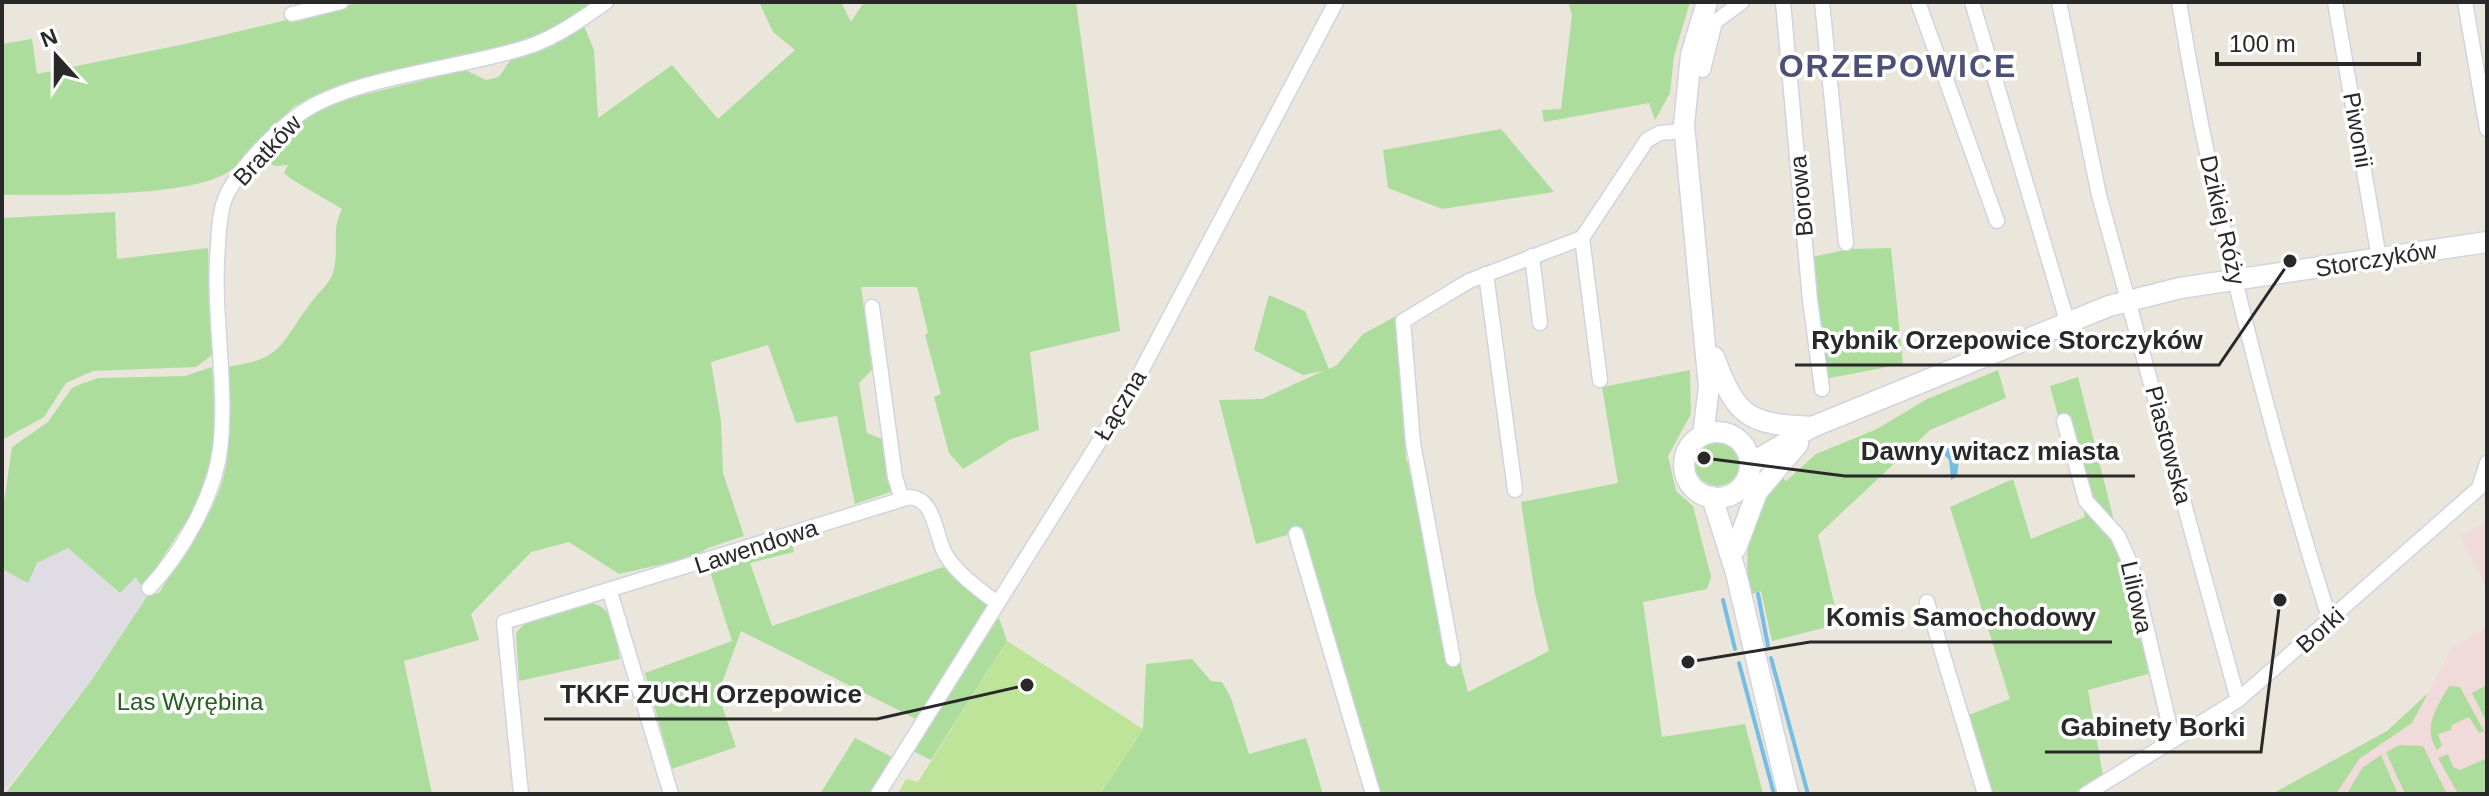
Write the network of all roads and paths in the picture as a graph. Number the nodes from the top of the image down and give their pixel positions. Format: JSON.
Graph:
{"nodes":[{"id":1,"x":341,"y":2,"type":"edge"},
{"id":2,"x":606,"y":2,"type":"edge"},
{"id":3,"x":1336,"y":2,"type":"edge"},
{"id":4,"x":1707,"y":2,"type":"edge"},
{"id":5,"x":1742,"y":2,"type":"edge"},
{"id":6,"x":1783,"y":2,"type":"edge"},
{"id":7,"x":1822,"y":2,"type":"edge"},
{"id":8,"x":1918,"y":2,"type":"edge"},
{"id":9,"x":1972,"y":2,"type":"edge"},
{"id":10,"x":2059,"y":2,"type":"edge"},
{"id":11,"x":2179,"y":2,"type":"edge"},
{"id":12,"x":2335,"y":2,"type":"edge"},
{"id":13,"x":2465,"y":2,"type":"edge"},
{"id":14,"x":292,"y":14,"type":"dead end"},
{"id":15,"x":1703,"y":70,"type":"dead end"},
{"id":16,"x":2487,"y":129,"type":"edge"},
{"id":17,"x":1684,"y":131,"type":"junction"},
{"id":18,"x":1997,"y":221,"type":"dead end"},
{"id":19,"x":1582,"y":238,"type":"junction"},
{"id":20,"x":2487,"y":242,"type":"edge"},
{"id":21,"x":1846,"y":243,"type":"dead end"},
{"id":22,"x":1532,"y":256,"type":"junction"},
{"id":23,"x":2379,"y":258,"type":"junction"},
{"id":24,"x":1486,"y":274,"type":"junction"},
{"id":25,"x":2237,"y":280,"type":"junction"},
{"id":26,"x":2128,"y":300,"type":"junction"},
{"id":27,"x":872,"y":307,"type":"dead end"},
{"id":28,"x":2067,"y":321,"type":"junction"},
{"id":29,"x":1540,"y":323,"type":"dead end"},
{"id":30,"x":1703,"y":328,"type":"junction"},
{"id":31,"x":1600,"y":380,"type":"dead end"},
{"id":32,"x":1709,"y":387,"type":"junction"},
{"id":33,"x":1822,"y":389,"type":"dead end"},
{"id":34,"x":2064,"y":421,"type":"dead end"},
{"id":35,"x":1812,"y":427,"type":"junction"},
{"id":36,"x":1703,"y":435,"type":"junction"},
{"id":37,"x":1740,"y":447,"type":"junction"},
{"id":38,"x":2487,"y":463,"type":"edge"},
{"id":39,"x":1515,"y":490,"type":"dead end"},
{"id":40,"x":1733,"y":494,"type":"junction"},
{"id":41,"x":1712,"y":497,"type":"junction"},
{"id":42,"x":902,"y":499,"type":"junction"},
{"id":43,"x":1296,"y":534,"type":"dead end"},
{"id":44,"x":1736,"y":548,"type":"junction"},
{"id":45,"x":1736,"y":573,"type":"junction"},
{"id":46,"x":149,"y":588,"type":"dead end"},
{"id":47,"x":610,"y":592,"type":"junction"},
{"id":48,"x":1927,"y":602,"type":"dead end"},
{"id":49,"x":997,"y":603,"type":"junction"},
{"id":50,"x":2330,"y":621,"type":"junction"},
{"id":51,"x":1453,"y":659,"type":"dead end"},
{"id":52,"x":2238,"y":700,"type":"junction"},
{"id":53,"x":2173,"y":740,"type":"junction"},
{"id":54,"x":1789,"y":789,"type":"edge"},
{"id":55,"x":2091,"y":793,"type":"edge"},
{"id":56,"x":521,"y":794,"type":"edge"},
{"id":57,"x":671,"y":794,"type":"edge"},
{"id":58,"x":878,"y":794,"type":"edge"},
{"id":59,"x":1373,"y":794,"type":"edge"},
{"id":60,"x":1985,"y":794,"type":"edge"}],
"edges":[{"from":1,"to":14,"type":"street"},
{"from":2,"to":46,"type":"street","name":"Bratków"},
{"from":3,"to":49,"type":"street","name":"Łączna"},
{"from":4,"to":17,"type":"street"},
{"from":5,"to":15,"type":"street"},
{"from":6,"to":33,"type":"street","name":"Borowa"},
{"from":7,"to":21,"type":"street","name":"Borowa"},
{"from":8,"to":18,"type":"street"},
{"from":9,"to":28,"type":"street"},
{"from":10,"to":26,"type":"street","name":"Piastowska"},
{"from":11,"to":25,"type":"street","name":"Dzikiej Róży"},
{"from":12,"to":23,"type":"street","name":"Piwonii"},
{"from":13,"to":16,"type":"street"},
{"from":17,"to":19,"type":"street"},
{"from":17,"to":30,"type":"street"},
{"from":19,"to":22,"type":"street"},
{"from":19,"to":31,"type":"street"},
{"from":20,"to":23,"type":"street","name":"Storczyków"},
{"from":22,"to":24,"type":"street"},
{"from":22,"to":29,"type":"street"},
{"from":23,"to":25,"type":"street","name":"Storczyków"},
{"from":24,"to":39,"type":"street"},
{"from":24,"to":51,"type":"street"},
{"from":25,"to":26,"type":"street","name":"Storczyków"},
{"from":25,"to":50,"type":"street","name":"Dzikiej Róży"},
{"from":26,"to":28,"type":"street","name":"Storczyków"},
{"from":26,"to":52,"type":"street","name":"Piastowska"},
{"from":27,"to":42,"type":"street"},
{"from":28,"to":35,"type":"street","name":"Storczyków"},
{"from":30,"to":32,"type":"street"},
{"from":30,"to":35,"type":"street"},
{"from":32,"to":36,"type":"street"},
{"from":32,"to":37,"type":"street"},
{"from":34,"to":53,"type":"street","name":"Liliowa"},
{"from":35,"to":37,"type":"street","name":"Storczyków"},
{"from":35,"to":44,"type":"street"},
{"from":36,"to":37,"type":"street"},
{"from":36,"to":41,"type":"street"},
{"from":37,"to":40,"type":"street"},
{"from":38,"to":50,"type":"street","name":"Borki"},
{"from":40,"to":41,"type":"street"},
{"from":40,"to":44,"type":"street"},
{"from":41,"to":45,"type":"street"},
{"from":42,"to":47,"type":"street","name":"Lawendowa"},
{"from":42,"to":49,"type":"street"},
{"from":43,"to":59,"type":"street"},
{"from":44,"to":45,"type":"street"},
{"from":45,"to":54,"type":"street"},
{"from":47,"to":56,"type":"street","name":"Lawendowa"},
{"from":47,"to":57,"type":"street"},
{"from":48,"to":60,"type":"street"},
{"from":49,"to":58,"type":"street","name":"Łączna"},
{"from":50,"to":52,"type":"street","name":"Borki"},
{"from":52,"to":53,"type":"street","name":"Borki"},
{"from":53,"to":55,"type":"street","name":"Borki"}]}
